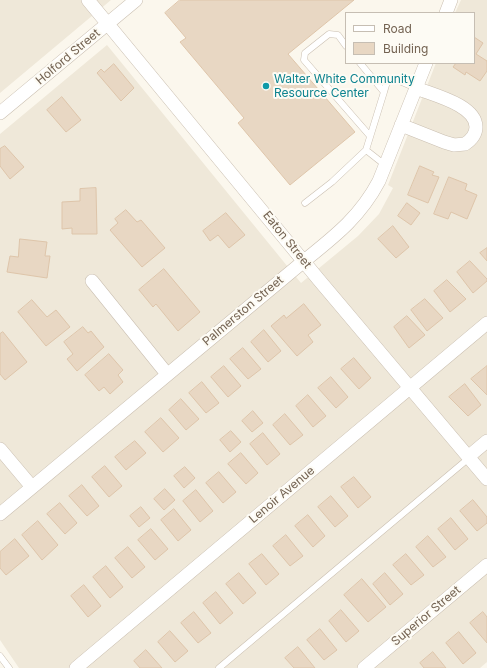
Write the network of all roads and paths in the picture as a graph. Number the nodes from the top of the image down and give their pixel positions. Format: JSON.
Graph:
{"nodes":[{"id":1,"x":88,"y":0,"type":"edge"},
{"id":2,"x":136,"y":0,"type":"edge"},
{"id":3,"x":451,"y":0,"type":"edge"},
{"id":4,"x":446,"y":12,"type":"edge"},
{"id":5,"x":108,"y":24,"type":"junction"},
{"id":6,"x":345,"y":45,"type":"edge"},
{"id":7,"x":361,"y":64,"type":"edge"},
{"id":8,"x":426,"y":64,"type":"edge"},
{"id":9,"x":416,"y":88,"type":"junction"},
{"id":10,"x":384,"y":92,"type":"junction"},
{"id":11,"x":0,"y":113,"type":"edge"},
{"id":12,"x":401,"y":124,"type":"junction"},
{"id":13,"x":370,"y":136,"type":"junction"},
{"id":14,"x":366,"y":150,"type":"junction"},
{"id":15,"x":385,"y":165,"type":"junction"},
{"id":16,"x":305,"y":203,"type":"dead end"},
{"id":17,"x":304,"y":261,"type":"junction"},
{"id":18,"x":92,"y":281,"type":"dead end"},
{"id":19,"x":487,"y":323,"type":"edge"},
{"id":20,"x":167,"y":374,"type":"junction"},
{"id":21,"x":410,"y":388,"type":"junction"},
{"id":22,"x":487,"y":441,"type":"edge"},
{"id":23,"x":0,"y":449,"type":"edge"},
{"id":24,"x":469,"y":457,"type":"junction"},
{"id":25,"x":487,"y":479,"type":"edge"},
{"id":26,"x":32,"y":487,"type":"junction"},
{"id":27,"x":0,"y":514,"type":"edge"},
{"id":28,"x":487,"y":565,"type":"edge"},
{"id":29,"x":0,"y":656,"type":"edge"},
{"id":30,"x":9,"y":668,"type":"edge"},
{"id":31,"x":76,"y":668,"type":"edge"},
{"id":32,"x":219,"y":668,"type":"edge"},
{"id":33,"x":364,"y":668,"type":"edge"}],
"edges":[{"from":1,"to":5,"type":"street","name":"Eaton Street"},
{"from":2,"to":5,"type":"street","name":"Holford Street"},
{"from":3,"to":4,"type":"street"},
{"from":5,"to":11,"type":"street","name":"Holford Street"},
{"from":5,"to":17,"type":"street","name":"Eaton Street"},
{"from":6,"to":13,"type":"lane"},
{"from":7,"to":10,"type":"lane"},
{"from":8,"to":9,"type":"street","name":"Palmerston Street"},
{"from":9,"to":10,"type":"lane"},
{"from":9,"to":12,"type":"street","name":"Palmerston Street"},
{"from":9,"to":12,"type":"street"},
{"from":10,"to":13,"type":"lane"},
{"from":12,"to":15,"type":"street","name":"Palmerston Street"},
{"from":13,"to":14,"type":"lane"},
{"from":14,"to":15,"type":"lane"},
{"from":14,"to":16,"type":"lane"},
{"from":15,"to":17,"type":"street","name":"Palmerston Street"},
{"from":17,"to":20,"type":"street","name":"Palmerston Street"},
{"from":17,"to":21,"type":"street","name":"Eaton Street"},
{"from":18,"to":20,"type":"street"},
{"from":19,"to":21,"type":"street","name":"Lenoir Avenue"},
{"from":20,"to":26,"type":"street","name":"Palmerston Street"},
{"from":21,"to":24,"type":"street","name":"Eaton Street"},
{"from":21,"to":31,"type":"street","name":"Lenoir Avenue"},
{"from":22,"to":24,"type":"street"},
{"from":23,"to":26,"type":"street"},
{"from":24,"to":25,"type":"street","name":"Eaton Street"},
{"from":24,"to":32,"type":"lane"},
{"from":26,"to":27,"type":"street","name":"Palmerston Street"},
{"from":28,"to":33,"type":"street","name":"Superior Street"},
{"from":29,"to":30,"type":"lane"}]}
